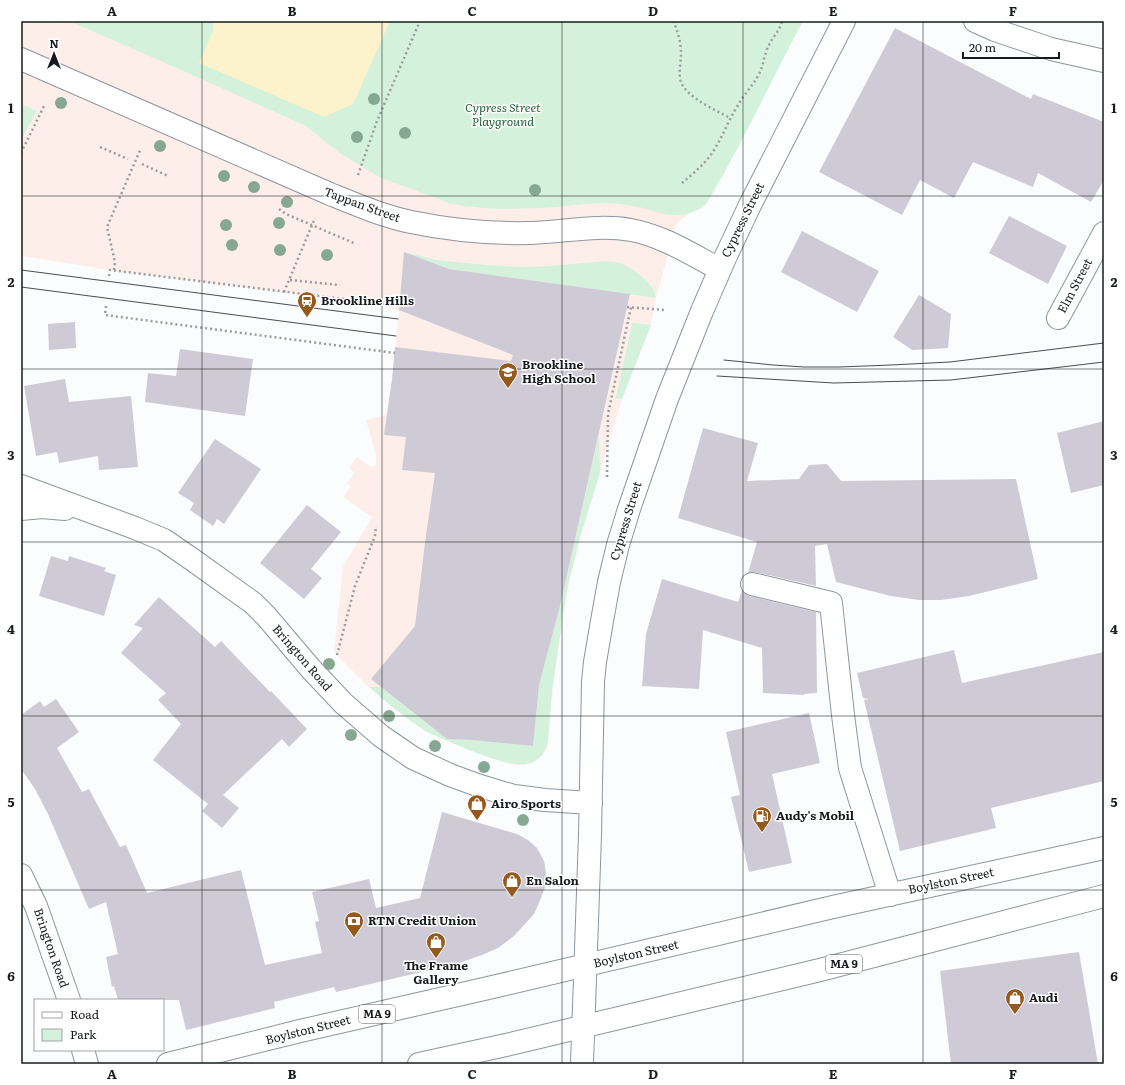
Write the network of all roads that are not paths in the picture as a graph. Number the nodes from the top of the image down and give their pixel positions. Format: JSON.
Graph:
{"nodes":[{"id":1,"x":844,"y":21,"type":"edge"},
{"id":2,"x":975,"y":21,"type":"edge"},
{"id":3,"x":21,"y":59,"type":"edge"},
{"id":4,"x":1104,"y":61,"type":"edge"},
{"id":5,"x":1104,"y":232,"type":"edge"},
{"id":6,"x":719,"y":269,"type":"junction"},
{"id":7,"x":1058,"y":318,"type":"dead end"},
{"id":8,"x":21,"y":486,"type":"edge"},
{"id":9,"x":21,"y":508,"type":"edge"},
{"id":10,"x":100,"y":515,"type":"junction"},
{"id":11,"x":752,"y":584,"type":"dead end"},
{"id":12,"x":591,"y":803,"type":"junction"},
{"id":13,"x":1104,"y":848,"type":"edge"},
{"id":14,"x":21,"y":875,"type":"edge"},
{"id":15,"x":890,"y":895,"type":"junction"},
{"id":16,"x":1104,"y":896,"type":"edge"},
{"id":17,"x":586,"y":965,"type":"junction"},
{"id":18,"x":69,"y":999,"type":"edge"},
{"id":19,"x":583,"y":1026,"type":"junction"},
{"id":20,"x":83,"y":1051,"type":"edge"},
{"id":21,"x":87,"y":1064,"type":"edge"},
{"id":22,"x":168,"y":1064,"type":"edge"},
{"id":23,"x":419,"y":1064,"type":"edge"},
{"id":24,"x":582,"y":1064,"type":"edge"}],
"edges":[{"from":1,"to":6,"type":"main road","name":"Cypress Street"},
{"from":2,"to":4,"type":"main road"},
{"from":3,"to":6,"type":"main road","name":"Tappan Street"},
{"from":5,"to":7,"type":"main road","name":"Elm Street"},
{"from":6,"to":12,"type":"main road","name":"Cypress Street"},
{"from":8,"to":10,"type":"main road","name":"Brington Road"},
{"from":9,"to":10,"type":"main road"},
{"from":10,"to":12,"type":"main road","name":"Brington Road"},
{"from":11,"to":15,"type":"main road"},
{"from":12,"to":17,"type":"main road","name":"Cypress Street"},
{"from":13,"to":15,"type":"main road","name":"Boylston Street","number":"MA 9"},
{"from":14,"to":18,"type":"main road","name":"Brington Road"},
{"from":15,"to":17,"type":"main road","name":"Boylston Street","number":"MA 9"},
{"from":16,"to":19,"type":"main road","number":"MA 9"},
{"from":17,"to":19,"type":"main road","name":"Cypress Street"},
{"from":17,"to":22,"type":"main road","name":"Boylston Street","number":"MA 9"},
{"from":19,"to":23,"type":"main road","number":"MA 9"},
{"from":19,"to":24,"type":"main road","name":"Cypress Street"},
{"from":20,"to":21,"type":"main road"}]}
